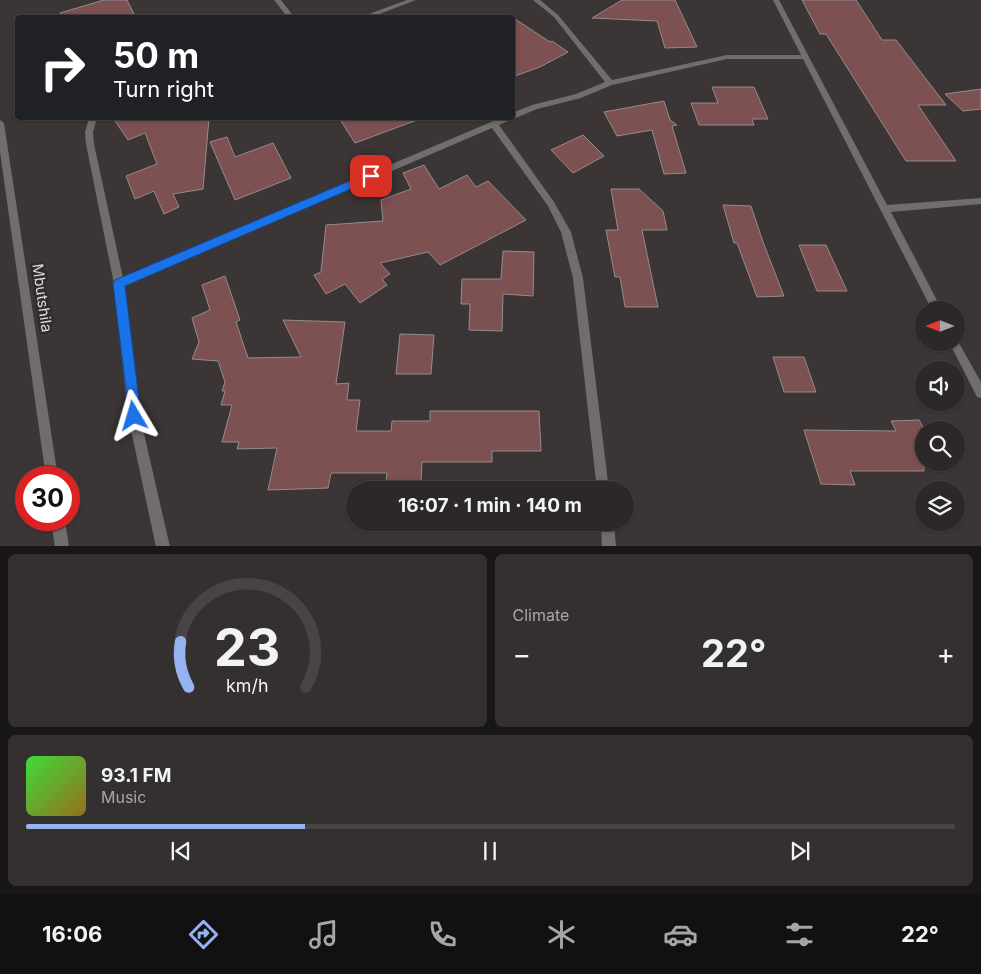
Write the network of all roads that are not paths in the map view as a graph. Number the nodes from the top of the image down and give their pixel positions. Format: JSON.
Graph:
{"nodes":[{"id":1,"x":278,"y":0,"type":"edge"},
{"id":2,"x":413,"y":0,"type":"edge"},
{"id":3,"x":536,"y":0,"type":"edge"},
{"id":4,"x":776,"y":0,"type":"edge"},
{"id":5,"x":290,"y":15,"type":"edge"},
{"id":6,"x":370,"y":15,"type":"edge"},
{"id":7,"x":807,"y":57,"type":"junction"},
{"id":8,"x":610,"y":83,"type":"junction"},
{"id":9,"x":515,"y":115,"type":"edge"},
{"id":10,"x":92,"y":120,"type":"edge"},
{"id":11,"x":504,"y":120,"type":"edge"},
{"id":12,"x":0,"y":123,"type":"edge"},
{"id":13,"x":494,"y":124,"type":"junction"},
{"id":14,"x":981,"y":201,"type":"edge"},
{"id":15,"x":884,"y":209,"type":"junction"},
{"id":16,"x":119,"y":284,"type":"junction"},
{"id":17,"x":932,"y":301,"type":"edge"},
{"id":18,"x":959,"y":351,"type":"edge"},
{"id":19,"x":981,"y":393,"type":"edge"},
{"id":20,"x":50,"y":466,"type":"edge"},
{"id":21,"x":602,"y":481,"type":"edge"},
{"id":22,"x":60,"y":531,"type":"edge"},
{"id":23,"x":608,"y":531,"type":"edge"},
{"id":24,"x":62,"y":546,"type":"edge"},
{"id":25,"x":163,"y":546,"type":"edge"},
{"id":26,"x":610,"y":546,"type":"edge"}],
"edges":[{"from":1,"to":5,"type":"street"},
{"from":2,"to":6,"type":"street"},
{"from":3,"to":8,"type":"street"},
{"from":4,"to":7,"type":"street"},
{"from":7,"to":8,"type":"street"},
{"from":7,"to":15,"type":"street"},
{"from":8,"to":9,"type":"street"},
{"from":10,"to":16,"type":"street"},
{"from":11,"to":13,"type":"street"},
{"from":12,"to":20,"type":"street","name":"Mbutshila"},
{"from":13,"to":16,"type":"street"},
{"from":13,"to":21,"type":"street"},
{"from":14,"to":15,"type":"street"},
{"from":15,"to":17,"type":"street"},
{"from":16,"to":25,"type":"street"},
{"from":18,"to":19,"type":"street"},
{"from":22,"to":24,"type":"street"},
{"from":23,"to":26,"type":"street"}]}
